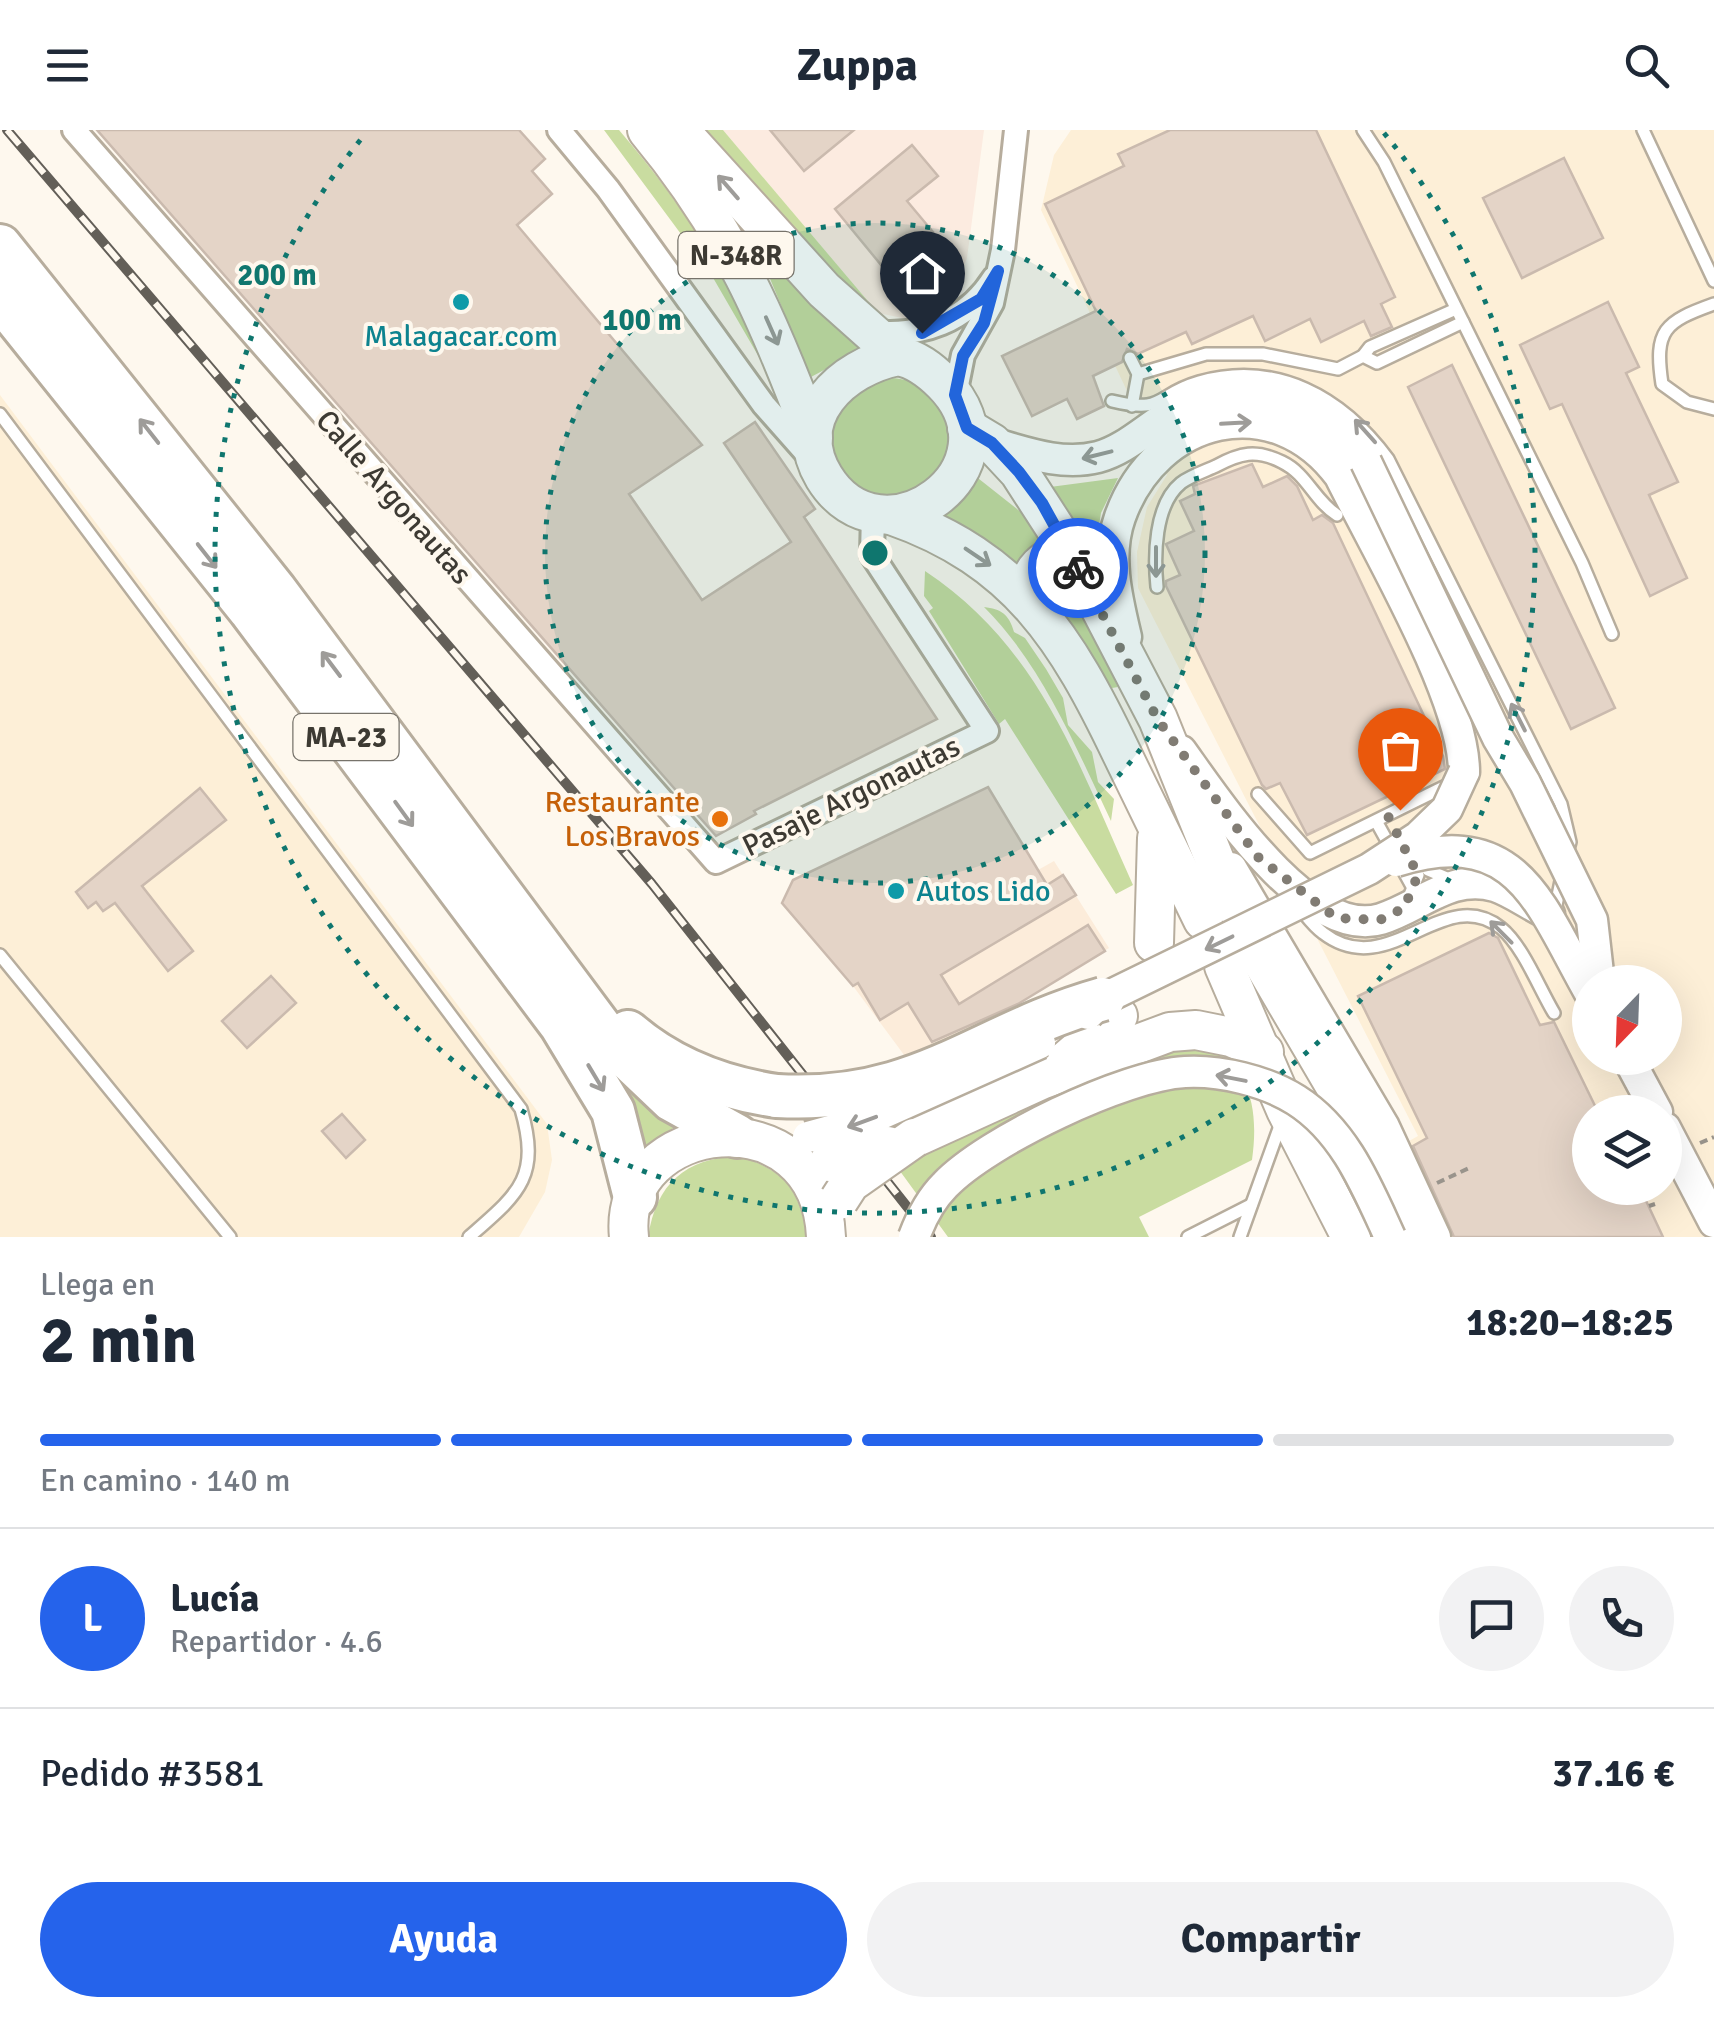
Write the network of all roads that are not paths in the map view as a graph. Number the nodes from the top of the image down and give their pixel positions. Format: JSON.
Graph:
{"nodes":[{"id":1,"x":74,"y":130,"type":"edge"},
{"id":2,"x":559,"y":130,"type":"edge"},
{"id":3,"x":647,"y":130,"type":"edge"},
{"id":4,"x":680,"y":130,"type":"edge"},
{"id":5,"x":1364,"y":130,"type":"edge"},
{"id":6,"x":1643,"y":130,"type":"edge"},
{"id":7,"x":1018,"y":133,"type":"edge"},
{"id":8,"x":0,"y":246,"type":"edge"},
{"id":9,"x":998,"y":271,"type":"junction"},
{"id":10,"x":1714,"y":281,"type":"edge"},
{"id":11,"x":0,"y":298,"type":"edge"},
{"id":12,"x":981,"y":299,"type":"junction"},
{"id":13,"x":1714,"y":304,"type":"edge"},
{"id":14,"x":1456,"y":309,"type":"junction"},
{"id":15,"x":1463,"y":322,"type":"junction"},
{"id":16,"x":892,"y":349,"type":"junction"},
{"id":17,"x":1364,"y":356,"type":"junction"},
{"id":18,"x":1130,"y":358,"type":"dead end"},
{"id":19,"x":1138,"y":374,"type":"junction"},
{"id":20,"x":754,"y":392,"type":"junction"},
{"id":21,"x":814,"y":392,"type":"junction"},
{"id":22,"x":1112,"y":401,"type":"dead end"},
{"id":23,"x":1132,"y":406,"type":"junction"},
{"id":24,"x":1714,"y":409,"type":"edge"},
{"id":25,"x":0,"y":414,"type":"edge"},
{"id":26,"x":971,"y":422,"type":"junction"},
{"id":27,"x":816,"y":453,"type":"junction"},
{"id":28,"x":882,"y":514,"type":"junction"},
{"id":29,"x":1337,"y":514,"type":"dead end"},
{"id":30,"x":1072,"y":554,"type":"junction"},
{"id":31,"x":1157,"y":587,"type":"dead end"},
{"id":32,"x":1028,"y":598,"type":"junction"},
{"id":33,"x":1612,"y":634,"type":"dead end"},
{"id":34,"x":1134,"y":669,"type":"junction"},
{"id":35,"x":1158,"y":720,"type":"junction"},
{"id":36,"x":1457,"y":763,"type":"dead end"},
{"id":37,"x":1185,"y":789,"type":"junction"},
{"id":38,"x":1258,"y":794,"type":"dead end"},
{"id":39,"x":1388,"y":815,"type":"junction"},
{"id":40,"x":1157,"y":826,"type":"junction"},
{"id":41,"x":1258,"y":857,"type":"junction"},
{"id":42,"x":716,"y":862,"type":"joint"},
{"id":43,"x":1369,"y":869,"type":"junction"},
{"id":44,"x":1462,"y":884,"type":"junction"},
{"id":45,"x":1408,"y":898,"type":"junction"},
{"id":46,"x":1554,"y":916,"type":"junction"},
{"id":47,"x":536,"y":938,"type":"junction"},
{"id":48,"x":1154,"y":943,"type":"dead end"},
{"id":49,"x":0,"y":955,"type":"edge"},
{"id":50,"x":1574,"y":965,"type":"edge"},
{"id":51,"x":1580,"y":965,"type":"edge"},
{"id":52,"x":1596,"y":965,"type":"edge"},
{"id":53,"x":1111,"y":1008,"type":"junction"},
{"id":54,"x":1554,"y":1013,"type":"dead end"},
{"id":55,"x":1264,"y":1052,"type":"junction"},
{"id":56,"x":1041,"y":1080,"type":"junction"},
{"id":57,"x":1286,"y":1110,"type":"junction"},
{"id":58,"x":749,"y":1138,"type":"junction"},
{"id":59,"x":914,"y":1138,"type":"junction"},
{"id":60,"x":812,"y":1155,"type":"junction"},
{"id":61,"x":1682,"y":1161,"type":"edge"},
{"id":62,"x":1682,"y":1179,"type":"edge"},
{"id":63,"x":1251,"y":1204,"type":"junction"},
{"id":64,"x":632,"y":1217,"type":"edge"},
{"id":65,"x":830,"y":1218,"type":"edge"},
{"id":66,"x":1714,"y":1222,"type":"edge"},
{"id":67,"x":1241,"y":1234,"type":"edge"},
{"id":68,"x":230,"y":1237,"type":"edge"},
{"id":69,"x":469,"y":1237,"type":"edge"},
{"id":70,"x":914,"y":1237,"type":"edge"},
{"id":71,"x":1188,"y":1237,"type":"edge"},
{"id":72,"x":1229,"y":1237,"type":"edge"},
{"id":73,"x":1351,"y":1237,"type":"edge"},
{"id":74,"x":1390,"y":1237,"type":"edge"},
{"id":75,"x":1412,"y":1237,"type":"edge"},
{"id":76,"x":1435,"y":1237,"type":"edge"},
{"id":77,"x":1710,"y":1237,"type":"edge"}],
"edges":[{"from":1,"to":42,"type":"street","name":"Calle Argonautas"},
{"from":2,"to":20,"type":"street"},
{"from":3,"to":21,"type":"main road","number":"N-348R","one_way":true},
{"from":16,"to":4,"type":"main road","number":"N-348R","one_way":true},
{"from":5,"to":14,"type":"lane"},
{"from":6,"to":10,"type":"lane"},
{"from":7,"to":9,"type":"street"},
{"from":47,"to":8,"type":"highway","number":"MA-23","one_way":true},
{"from":9,"to":12,"type":"street"},
{"from":9,"to":26,"type":"street"},
{"from":11,"to":64,"type":"highway","number":"MA-23","one_way":true},
{"from":12,"to":16,"type":"street"},
{"from":12,"to":16,"type":"street"},
{"from":13,"to":24,"type":"lane"},
{"from":14,"to":15,"type":"lane"},
{"from":14,"to":17,"type":"lane"},
{"from":15,"to":17,"type":"lane"},
{"from":15,"to":33,"type":"lane"},
{"from":16,"to":21,"type":"main road"},
{"from":16,"to":26,"type":"main road","number":"N-348R"},
{"from":17,"to":19,"type":"lane"},
{"from":18,"to":19,"type":"lane"},
{"from":19,"to":23,"type":"lane"},
{"from":20,"to":21,"type":"street"},
{"from":20,"to":27,"type":"street"},
{"from":21,"to":27,"type":"main road"},
{"from":22,"to":23,"type":"lane"},
{"from":46,"to":23,"type":"lane","one_way":true},
{"from":25,"to":69,"type":"lane"},
{"from":26,"to":28,"type":"main road"},
{"from":26,"to":30,"type":"main road"},
{"from":52,"to":26,"type":"street","one_way":true,"bridge":true},
{"from":27,"to":28,"type":"main road"},
{"from":28,"to":32,"type":"main road","one_way":true},
{"from":28,"to":42,"type":"street","name":"Pasaje Argonautas"},
{"from":29,"to":31,"type":"lane","one_way":true},
{"from":30,"to":32,"type":"main road"},
{"from":30,"to":34,"type":"main road"},
{"from":32,"to":40,"type":"main road"},
{"from":34,"to":35,"type":"main road"},
{"from":34,"to":43,"type":"street","one_way":true,"bridge":true},
{"from":35,"to":37,"type":"main road"},
{"from":35,"to":41,"type":"street"},
{"from":36,"to":39,"type":"lane"},
{"from":37,"to":40,"type":"main road"},
{"from":37,"to":76,"type":"street"},
{"from":38,"to":39,"type":"lane"},
{"from":39,"to":44,"type":"lane"},
{"from":39,"to":45,"type":"lane"},
{"from":40,"to":48,"type":"main road"},
{"from":41,"to":45,"type":"street"},
{"from":54,"to":41,"type":"lane","one_way":true},
{"from":43,"to":50,"type":"street","bridge":true},
{"from":43,"to":53,"type":"street","one_way":true,"bridge":true},
{"from":44,"to":45,"type":"street"},
{"from":44,"to":46,"type":"street"},
{"from":46,"to":51,"type":"street"},
{"from":47,"to":53,"type":"highway","bridge":true},
{"from":47,"to":58,"type":"highway","number":"MA-23"},
{"from":49,"to":68,"type":"lane"},
{"from":53,"to":56,"type":"main road"},
{"from":53,"to":60,"type":"street","one_way":true,"bridge":true},
{"from":55,"to":56,"type":"main road"},
{"from":55,"to":57,"type":"main road"},
{"from":55,"to":75,"type":"main road"},
{"from":56,"to":59,"type":"main road"},
{"from":57,"to":63,"type":"lane"},
{"from":57,"to":73,"type":"main road"},
{"from":58,"to":60,"type":"main road"},
{"from":58,"to":64,"type":"main road"},
{"from":59,"to":60,"type":"main road","bridge":true},
{"from":59,"to":65,"type":"main road","bridge":true},
{"from":60,"to":65,"type":"main road"},
{"from":61,"to":66,"type":"street"},
{"from":62,"to":77,"type":"street"},
{"from":63,"to":67,"type":"lane"},
{"from":63,"to":71,"type":"lane"},
{"from":67,"to":72,"type":"lane"},
{"from":74,"to":70,"type":"street","one_way":true,"bridge":true}]}
